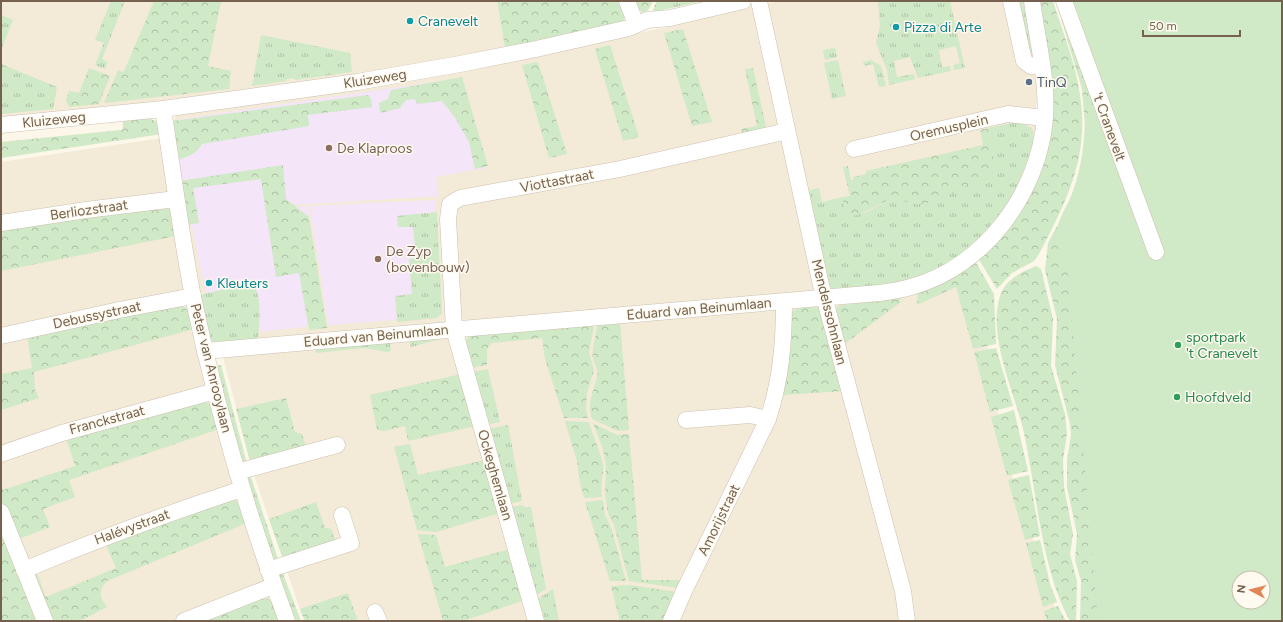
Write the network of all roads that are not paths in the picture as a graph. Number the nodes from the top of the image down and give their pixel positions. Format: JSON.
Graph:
{"nodes":[{"id":1,"x":627,"y":1,"type":"edge"},
{"id":2,"x":743,"y":1,"type":"edge"},
{"id":3,"x":759,"y":1,"type":"edge"},
{"id":4,"x":1011,"y":1,"type":"edge"},
{"id":5,"x":1032,"y":1,"type":"edge"},
{"id":6,"x":1064,"y":1,"type":"edge"},
{"id":7,"x":636,"y":24,"type":"junction"},
{"id":8,"x":1041,"y":65,"type":"junction"},
{"id":9,"x":163,"y":109,"type":"junction"},
{"id":10,"x":1045,"y":118,"type":"junction"},
{"id":11,"x":1,"y":125,"type":"edge"},
{"id":12,"x":787,"y":131,"type":"junction"},
{"id":13,"x":854,"y":150,"type":"dead end"},
{"id":14,"x":176,"y":199,"type":"junction"},
{"id":15,"x":1,"y":223,"type":"edge"},
{"id":16,"x":1156,"y":252,"type":"dead end"},
{"id":17,"x":193,"y":296,"type":"junction"},
{"id":18,"x":826,"y":298,"type":"junction"},
{"id":19,"x":784,"y":302,"type":"junction"},
{"id":20,"x":454,"y":329,"type":"junction"},
{"id":21,"x":1,"y":336,"type":"edge"},
{"id":22,"x":205,"y":351,"type":"junction"},
{"id":23,"x":215,"y":392,"type":"junction"},
{"id":24,"x":768,"y":419,"type":"junction"},
{"id":25,"x":686,"y":420,"type":"dead end"},
{"id":26,"x":337,"y":446,"type":"dead end"},
{"id":27,"x":1,"y":454,"type":"edge"},
{"id":28,"x":237,"y":472,"type":"junction"},
{"id":29,"x":242,"y":489,"type":"junction"},
{"id":30,"x":1,"y":512,"type":"edge"},
{"id":31,"x":342,"y":515,"type":"dead end"},
{"id":32,"x":24,"y":570,"type":"junction"},
{"id":33,"x":268,"y":570,"type":"junction"},
{"id":34,"x":273,"y":586,"type":"junction"},
{"id":35,"x":45,"y":621,"type":"edge"},
{"id":36,"x":184,"y":621,"type":"edge"},
{"id":37,"x":287,"y":621,"type":"edge"},
{"id":38,"x":536,"y":621,"type":"edge"},
{"id":39,"x":671,"y":621,"type":"edge"},
{"id":40,"x":906,"y":621,"type":"edge"}],
"edges":[{"from":1,"to":7,"type":"street"},
{"from":2,"to":7,"type":"street","name":"Kluizeweg"},
{"from":3,"to":12,"type":"street","name":"Mendelssohnlaan"},
{"from":4,"to":8,"type":"street"},
{"from":5,"to":8,"type":"street","name":"Eduard van Beinumlaan"},
{"from":6,"to":16,"type":"street","name":"'t Cranevelt"},
{"from":7,"to":9,"type":"street","name":"Kluizeweg"},
{"from":8,"to":10,"type":"street","name":"Eduard van Beinumlaan"},
{"from":9,"to":11,"type":"street","name":"Kluizeweg"},
{"from":9,"to":14,"type":"street","name":"Peter van Anrooylaan"},
{"from":10,"to":13,"type":"street","name":"Oremusplein"},
{"from":10,"to":18,"type":"street","name":"Eduard van Beinumlaan"},
{"from":12,"to":18,"type":"street","name":"Mendelssohnlaan"},
{"from":12,"to":20,"type":"street","name":"Viottastraat"},
{"from":14,"to":15,"type":"street","name":"Berliozstraat"},
{"from":14,"to":17,"type":"street","name":"Peter van Anrooylaan"},
{"from":17,"to":21,"type":"street","name":"Debussystraat"},
{"from":17,"to":22,"type":"street","name":"Peter van Anrooylaan"},
{"from":18,"to":19,"type":"street","name":"Eduard van Beinumlaan"},
{"from":18,"to":40,"type":"street","name":"Mendelssohnlaan"},
{"from":19,"to":20,"type":"street","name":"Eduard van Beinumlaan"},
{"from":19,"to":24,"type":"street","name":"Amorijstraat"},
{"from":20,"to":22,"type":"street","name":"Eduard van Beinumlaan"},
{"from":20,"to":38,"type":"street","name":"Ockeghemlaan"},
{"from":22,"to":23,"type":"street","name":"Peter van Anrooylaan"},
{"from":23,"to":27,"type":"street","name":"Franckstraat"},
{"from":23,"to":28,"type":"street","name":"Peter van Anrooylaan"},
{"from":24,"to":25,"type":"street"},
{"from":24,"to":39,"type":"street","name":"Amorijstraat"},
{"from":26,"to":28,"type":"street"},
{"from":28,"to":29,"type":"street","name":"Peter van Anrooylaan"},
{"from":29,"to":32,"type":"street","name":"Halévystraat"},
{"from":29,"to":33,"type":"street","name":"Peter van Anrooylaan"},
{"from":30,"to":32,"type":"street"},
{"from":31,"to":33,"type":"street"},
{"from":32,"to":35,"type":"street"},
{"from":33,"to":34,"type":"street","name":"Peter van Anrooylaan"},
{"from":34,"to":36,"type":"street"},
{"from":34,"to":37,"type":"street","name":"Peter van Anrooylaan"}]}
